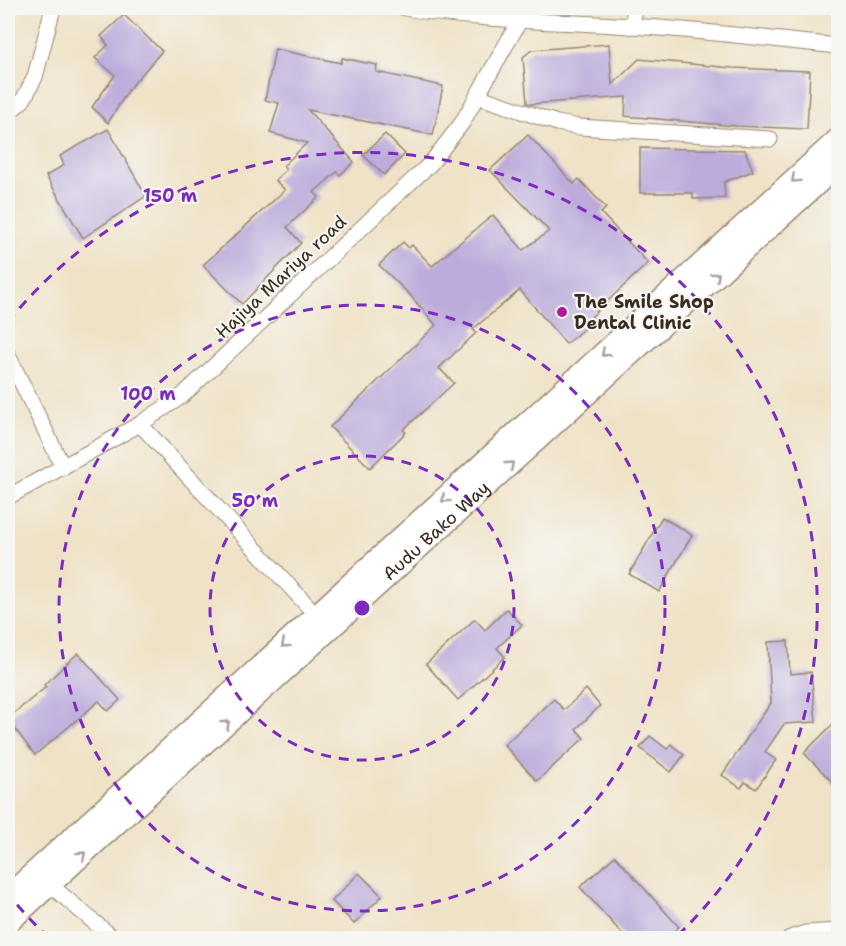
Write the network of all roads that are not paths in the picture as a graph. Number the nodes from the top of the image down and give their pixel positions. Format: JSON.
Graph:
{"nodes":[{"id":1,"x":53,"y":8,"type":"edge"},
{"id":2,"x":409,"y":8,"type":"edge"},
{"id":3,"x":636,"y":8,"type":"edge"},
{"id":4,"x":520,"y":20,"type":"junction"},
{"id":5,"x":631,"y":26,"type":"junction"},
{"id":6,"x":838,"y":46,"type":"edge"},
{"id":7,"x":477,"y":96,"type":"junction"},
{"id":8,"x":8,"y":113,"type":"edge"},
{"id":9,"x":770,"y":139,"type":"dead end"},
{"id":10,"x":838,"y":140,"type":"edge"},
{"id":11,"x":838,"y":164,"type":"edge"},
{"id":12,"x":8,"y":355,"type":"edge"},
{"id":13,"x":140,"y":424,"type":"junction"},
{"id":14,"x":63,"y":467,"type":"junction"},
{"id":15,"x":8,"y":497,"type":"edge"},
{"id":16,"x":317,"y":616,"type":"junction"},
{"id":17,"x":42,"y":879,"type":"junction"},
{"id":18,"x":8,"y":897,"type":"edge"},
{"id":19,"x":8,"y":922,"type":"edge"},
{"id":20,"x":838,"y":931,"type":"edge"},
{"id":21,"x":113,"y":939,"type":"edge"},
{"id":22,"x":790,"y":939,"type":"edge"}],
"edges":[{"from":1,"to":8,"type":"street"},
{"from":2,"to":4,"type":"street"},
{"from":3,"to":5,"type":"street"},
{"from":4,"to":5,"type":"street"},
{"from":4,"to":7,"type":"street","name":"Hajiya Mariya road"},
{"from":5,"to":6,"type":"street"},
{"from":7,"to":9,"type":"street"},
{"from":7,"to":13,"type":"street","name":"Hajiya Mariya road"},
{"from":10,"to":16,"type":"main road","name":"Audu Bako Way","one_way":true},
{"from":17,"to":11,"type":"main road","name":"Audu Bako Way","one_way":true},
{"from":12,"to":14,"type":"street"},
{"from":13,"to":14,"type":"street","name":"Hajiya Mariya road"},
{"from":13,"to":16,"type":"street"},
{"from":14,"to":15,"type":"street","name":"Hajiya Mariya road"},
{"from":16,"to":17,"type":"main road","name":"Audu Bako Way","one_way":true},
{"from":17,"to":18,"type":"main road","name":"Audu Bako Way"},
{"from":17,"to":19,"type":"main road","name":"Audu Bako Way"},
{"from":17,"to":21,"type":"street"},
{"from":20,"to":22,"type":"street"}]}
